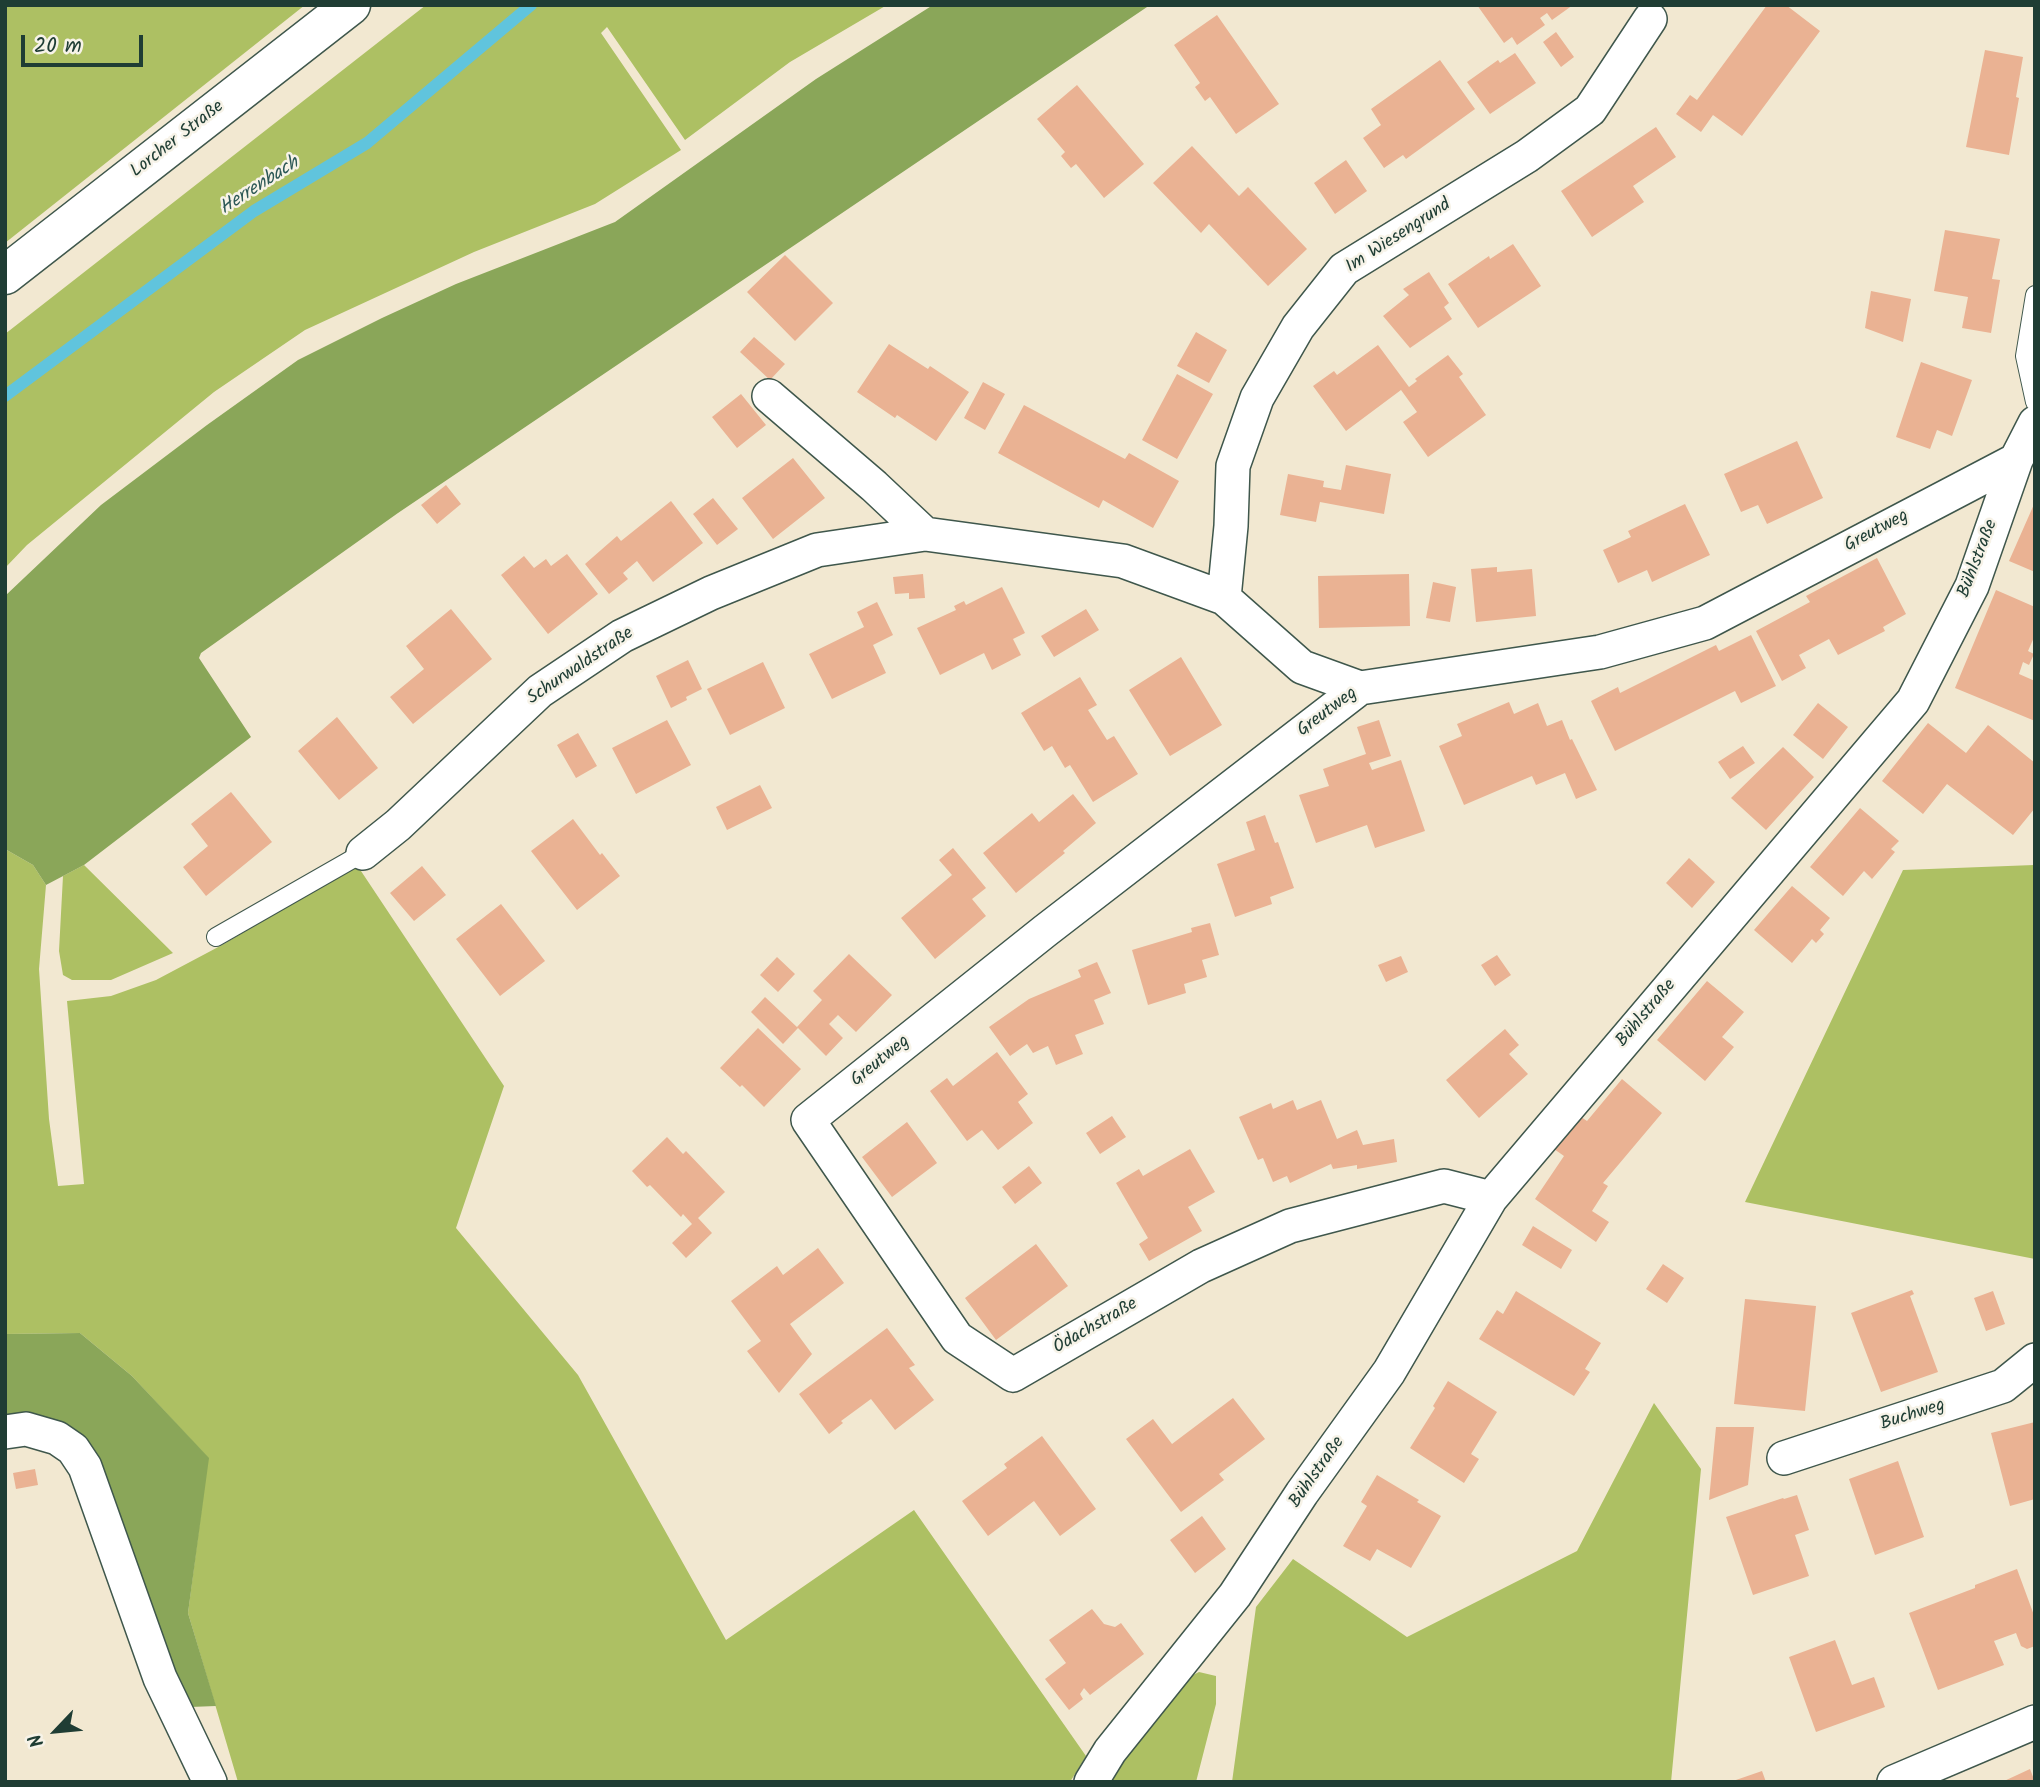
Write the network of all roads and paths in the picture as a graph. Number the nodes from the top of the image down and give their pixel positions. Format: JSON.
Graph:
{"nodes":[{"id":1,"x":351,"y":5,"type":"edge"},
{"id":2,"x":1650,"y":19,"type":"dead end"},
{"id":3,"x":5,"y":275,"type":"edge"},
{"id":4,"x":2035,"y":295,"type":"edge"},
{"id":5,"x":769,"y":396,"type":"dead end"},
{"id":6,"x":2035,"y":402,"type":"edge"},
{"id":7,"x":2035,"y":423,"type":"edge"},
{"id":8,"x":2016,"y":460,"type":"junction"},
{"id":9,"x":925,"y":534,"type":"junction"},
{"id":10,"x":1224,"y":598,"type":"junction"},
{"id":11,"x":1360,"y":688,"type":"junction"},
{"id":12,"x":363,"y":853,"type":"joint"},
{"id":13,"x":216,"y":937,"type":"dead end"},
{"id":14,"x":808,"y":1120,"type":"joint"},
{"id":15,"x":1491,"y":1198,"type":"junction"},
{"id":16,"x":2035,"y":1360,"type":"edge"},
{"id":17,"x":5,"y":1432,"type":"edge"},
{"id":18,"x":1784,"y":1458,"type":"dead end"},
{"id":19,"x":2035,"y":1722,"type":"edge"},
{"id":20,"x":210,"y":1782,"type":"edge"},
{"id":21,"x":1091,"y":1782,"type":"edge"},
{"id":22,"x":1894,"y":1782,"type":"edge"}],
"edges":[{"from":1,"to":3,"type":"main road","name":"Lorcher Straße"},
{"from":2,"to":10,"type":"street","name":"Im Wiesengrund"},
{"from":4,"to":6,"type":"lane"},
{"from":5,"to":9,"type":"street"},
{"from":7,"to":8,"type":"street","name":"Bühlstraße"},
{"from":8,"to":11,"type":"street","name":"Greutweg"},
{"from":8,"to":15,"type":"street","name":"Bühlstraße"},
{"from":9,"to":10,"type":"street","name":"Schurwaldstraße"},
{"from":9,"to":12,"type":"street","name":"Schurwaldstraße"},
{"from":10,"to":11,"type":"street","name":"Schurwaldstraße"},
{"from":11,"to":14,"type":"street","name":"Greutweg"},
{"from":12,"to":13,"type":"lane","name":"Schurwaldstraße"},
{"from":14,"to":15,"type":"street","name":"Ödachstraße"},
{"from":15,"to":21,"type":"street","name":"Bühlstraße"},
{"from":16,"to":18,"type":"street","name":"Buchweg"},
{"from":17,"to":20,"type":"street"},
{"from":19,"to":22,"type":"street"}]}
